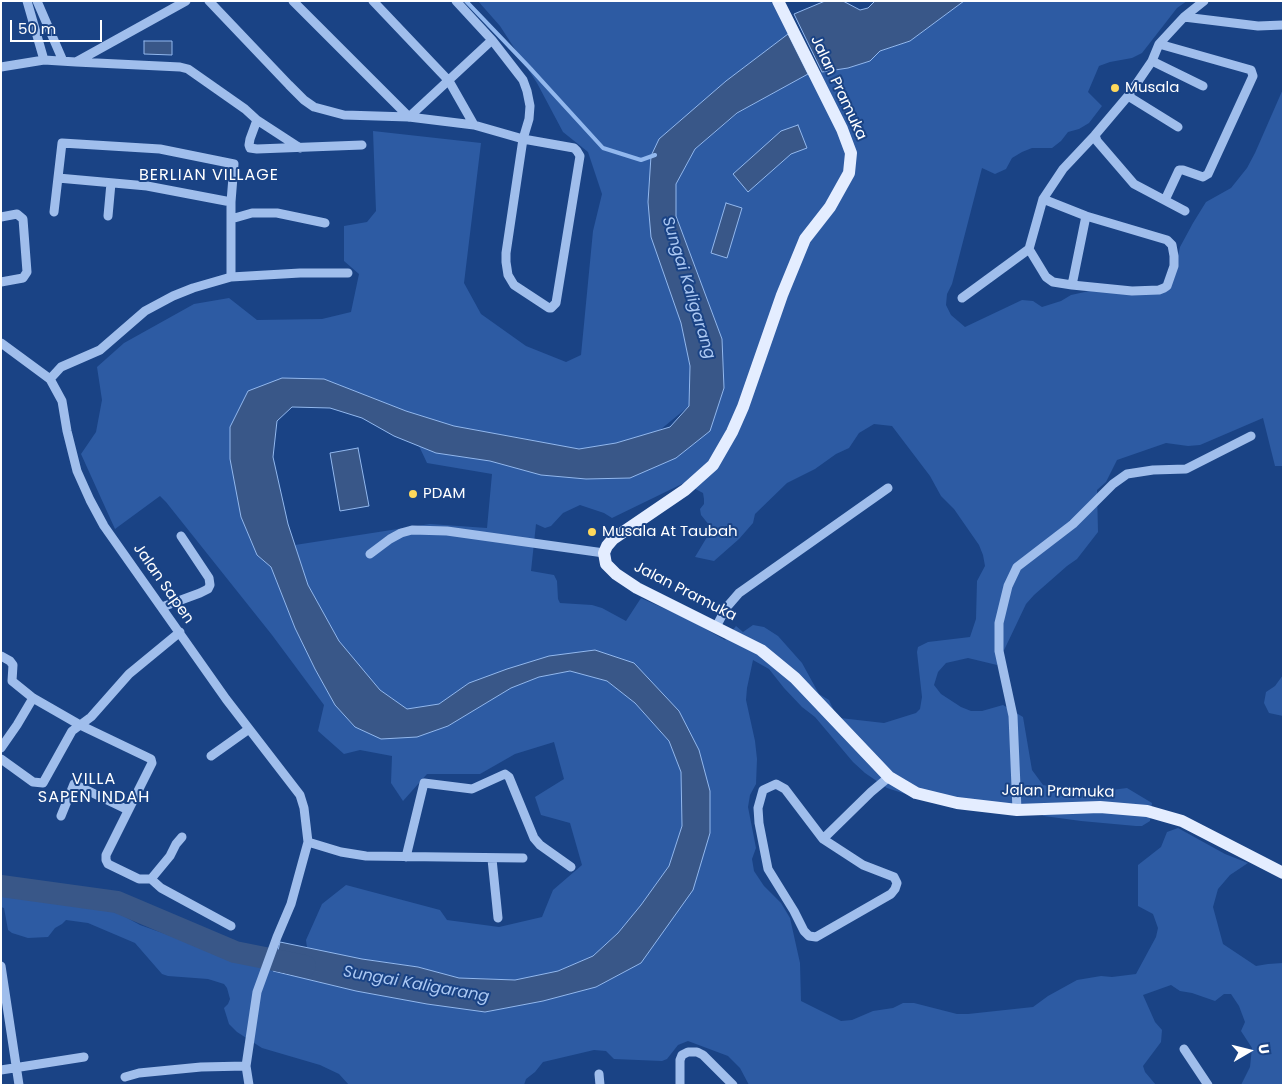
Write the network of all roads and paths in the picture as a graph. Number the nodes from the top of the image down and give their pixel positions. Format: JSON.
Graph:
{"nodes":[{"id":1,"x":27,"y":1,"type":"edge"},
{"id":2,"x":37,"y":1,"type":"edge"},
{"id":3,"x":209,"y":1,"type":"edge"},
{"id":4,"x":293,"y":1,"type":"edge"},
{"id":5,"x":374,"y":1,"type":"edge"},
{"id":6,"x":456,"y":1,"type":"edge"},
{"id":7,"x":1204,"y":1,"type":"edge"},
{"id":8,"x":182,"y":2,"type":"edge"},
{"id":9,"x":779,"y":3,"type":"edge"},
{"id":10,"x":1184,"y":16,"type":"junction"},
{"id":11,"x":1283,"y":24,"type":"edge"},
{"id":12,"x":492,"y":40,"type":"junction"},
{"id":13,"x":1159,"y":44,"type":"junction"},
{"id":14,"x":44,"y":60,"type":"junction"},
{"id":15,"x":1152,"y":61,"type":"junction"},
{"id":16,"x":64,"y":62,"type":"junction"},
{"id":17,"x":76,"y":62,"type":"junction"},
{"id":18,"x":1,"y":67,"type":"edge"},
{"id":19,"x":449,"y":80,"type":"junction"},
{"id":20,"x":1203,"y":86,"type":"dead end"},
{"id":21,"x":1128,"y":96,"type":"junction"},
{"id":22,"x":409,"y":117,"type":"junction"},
{"id":23,"x":256,"y":120,"type":"junction"},
{"id":24,"x":474,"y":125,"type":"junction"},
{"id":25,"x":1178,"y":127,"type":"dead end"},
{"id":26,"x":1095,"y":135,"type":"junction"},
{"id":27,"x":523,"y":139,"type":"junction"},
{"id":28,"x":362,"y":145,"type":"dead end"},
{"id":29,"x":300,"y":148,"type":"junction"},
{"id":30,"x":58,"y":178,"type":"junction"},
{"id":31,"x":111,"y":183,"type":"junction"},
{"id":32,"x":1043,"y":199,"type":"junction"},
{"id":33,"x":1165,"y":200,"type":"junction"},
{"id":34,"x":232,"y":202,"type":"junction"},
{"id":35,"x":1185,"y":211,"type":"dead end"},
{"id":36,"x":54,"y":212,"type":"dead end"},
{"id":37,"x":108,"y":216,"type":"dead end"},
{"id":38,"x":1086,"y":216,"type":"junction"},
{"id":39,"x":1,"y":217,"type":"edge"},
{"id":40,"x":231,"y":219,"type":"junction"},
{"id":41,"x":325,"y":224,"type":"dead end"},
{"id":42,"x":1029,"y":249,"type":"junction"},
{"id":43,"x":348,"y":274,"type":"dead end"},
{"id":44,"x":231,"y":277,"type":"junction"},
{"id":45,"x":1,"y":282,"type":"edge"},
{"id":46,"x":1072,"y":285,"type":"junction"},
{"id":47,"x":962,"y":298,"type":"dead end"},
{"id":48,"x":1,"y":343,"type":"edge"},
{"id":49,"x":50,"y":379,"type":"junction"},
{"id":50,"x":1251,"y":436,"type":"dead end"},
{"id":51,"x":888,"y":488,"type":"dead end"},
{"id":52,"x":181,"y":536,"type":"dead end"},
{"id":53,"x":604,"y":553,"type":"junction"},
{"id":54,"x":370,"y":554,"type":"dead end"},
{"id":55,"x":162,"y":607,"type":"junction"},
{"id":56,"x":716,"y":627,"type":"junction"},
{"id":57,"x":180,"y":632,"type":"junction"},
{"id":58,"x":1,"y":656,"type":"edge"},
{"id":59,"x":33,"y":698,"type":"junction"},
{"id":60,"x":80,"y":725,"type":"junction"},
{"id":61,"x":249,"y":729,"type":"junction"},
{"id":62,"x":1,"y":748,"type":"edge"},
{"id":63,"x":211,"y":756,"type":"dead end"},
{"id":64,"x":1,"y":759,"type":"edge"},
{"id":65,"x":889,"y":777,"type":"junction"},
{"id":66,"x":128,"y":810,"type":"junction"},
{"id":67,"x":1017,"y":810,"type":"junction"},
{"id":68,"x":60,"y":816,"type":"dead end"},
{"id":69,"x":182,"y":837,"type":"dead end"},
{"id":70,"x":823,"y":839,"type":"junction"},
{"id":71,"x":308,"y":842,"type":"junction"},
{"id":72,"x":406,"y":857,"type":"junction"},
{"id":73,"x":523,"y":858,"type":"dead end"},
{"id":74,"x":492,"y":859,"type":"junction"},
{"id":75,"x":571,"y":867,"type":"dead end"},
{"id":76,"x":1283,"y":872,"type":"edge"},
{"id":77,"x":151,"y":879,"type":"junction"},
{"id":78,"x":498,"y":918,"type":"dead end"},
{"id":79,"x":231,"y":926,"type":"dead end"},
{"id":80,"x":1,"y":966,"type":"edge"},
{"id":81,"x":1184,"y":1049,"type":"dead end"},
{"id":82,"x":84,"y":1057,"type":"dead end"},
{"id":83,"x":246,"y":1066,"type":"junction"},
{"id":84,"x":17,"y":1067,"type":"junction"},
{"id":85,"x":1,"y":1070,"type":"edge"},
{"id":86,"x":599,"y":1074,"type":"dead end"},
{"id":87,"x":125,"y":1077,"type":"dead end"},
{"id":88,"x":19,"y":1085,"type":"edge"},
{"id":89,"x":249,"y":1085,"type":"edge"},
{"id":90,"x":600,"y":1085,"type":"edge"},
{"id":91,"x":680,"y":1085,"type":"edge"},
{"id":92,"x":734,"y":1085,"type":"edge"},
{"id":93,"x":1208,"y":1085,"type":"edge"}],
"edges":[{"from":1,"to":14,"type":"street"},
{"from":2,"to":16,"type":"street"},
{"from":3,"to":22,"type":"street"},
{"from":4,"to":22,"type":"street"},
{"from":5,"to":19,"type":"street"},
{"from":6,"to":12,"type":"street"},
{"from":7,"to":10,"type":"street"},
{"from":8,"to":17,"type":"street"},
{"from":9,"to":53,"type":"main road","name":"Jalan Pramuka"},
{"from":10,"to":11,"type":"street"},
{"from":10,"to":13,"type":"street"},
{"from":12,"to":19,"type":"street"},
{"from":12,"to":27,"type":"street"},
{"from":13,"to":15,"type":"street"},
{"from":13,"to":33,"type":"street"},
{"from":14,"to":16,"type":"street"},
{"from":14,"to":18,"type":"street"},
{"from":15,"to":20,"type":"street"},
{"from":15,"to":21,"type":"street"},
{"from":16,"to":17,"type":"street"},
{"from":17,"to":23,"type":"street"},
{"from":19,"to":22,"type":"street"},
{"from":19,"to":24,"type":"street"},
{"from":21,"to":25,"type":"street"},
{"from":21,"to":26,"type":"street"},
{"from":22,"to":24,"type":"street"},
{"from":23,"to":29,"type":"street"},
{"from":23,"to":29,"type":"street"},
{"from":24,"to":27,"type":"street"},
{"from":26,"to":32,"type":"street"},
{"from":26,"to":33,"type":"street"},
{"from":27,"to":27,"type":"street"},
{"from":28,"to":29,"type":"street"},
{"from":30,"to":31,"type":"street"},
{"from":30,"to":34,"type":"street"},
{"from":30,"to":36,"type":"street"},
{"from":31,"to":34,"type":"street"},
{"from":31,"to":37,"type":"street"},
{"from":32,"to":38,"type":"street"},
{"from":32,"to":42,"type":"street"},
{"from":33,"to":35,"type":"street"},
{"from":34,"to":40,"type":"street"},
{"from":38,"to":46,"type":"street"},
{"from":38,"to":46,"type":"street"},
{"from":39,"to":45,"type":"street"},
{"from":40,"to":41,"type":"street"},
{"from":40,"to":44,"type":"street"},
{"from":42,"to":46,"type":"street"},
{"from":42,"to":47,"type":"street"},
{"from":43,"to":44,"type":"street"},
{"from":44,"to":49,"type":"street"},
{"from":48,"to":49,"type":"street","name":"Jalan Sapen"},
{"from":49,"to":55,"type":"street","name":"Jalan Sapen"},
{"from":50,"to":67,"type":"street"},
{"from":51,"to":56,"type":"street"},
{"from":52,"to":55,"type":"street"},
{"from":53,"to":54,"type":"street"},
{"from":53,"to":56,"type":"main road","name":"Jalan Pramuka"},
{"from":55,"to":57,"type":"street","name":"Jalan Sapen"},
{"from":56,"to":65,"type":"main road","name":"Jalan Pramuka"},
{"from":57,"to":60,"type":"street"},
{"from":57,"to":61,"type":"street","name":"Jalan Sapen"},
{"from":58,"to":59,"type":"street"},
{"from":59,"to":60,"type":"street"},
{"from":59,"to":62,"type":"street"},
{"from":60,"to":64,"type":"street"},
{"from":60,"to":66,"type":"street"},
{"from":61,"to":63,"type":"street"},
{"from":61,"to":71,"type":"street","name":"Jalan Sapen"},
{"from":65,"to":67,"type":"main road","name":"Jalan Pramuka"},
{"from":65,"to":70,"type":"street"},
{"from":66,"to":68,"type":"street"},
{"from":66,"to":77,"type":"street"},
{"from":67,"to":76,"type":"main road","name":"Jalan Pramuka"},
{"from":69,"to":77,"type":"street"},
{"from":70,"to":70,"type":"street"},
{"from":71,"to":72,"type":"street"},
{"from":71,"to":83,"type":"street"},
{"from":72,"to":74,"type":"street"},
{"from":72,"to":75,"type":"street"},
{"from":73,"to":74,"type":"street"},
{"from":74,"to":78,"type":"street"},
{"from":77,"to":79,"type":"street"},
{"from":80,"to":84,"type":"street"},
{"from":81,"to":93,"type":"street"},
{"from":82,"to":84,"type":"street"},
{"from":83,"to":87,"type":"street"},
{"from":83,"to":89,"type":"street"},
{"from":84,"to":85,"type":"street"},
{"from":84,"to":88,"type":"street"},
{"from":86,"to":90,"type":"street"},
{"from":91,"to":92,"type":"street"}]}
